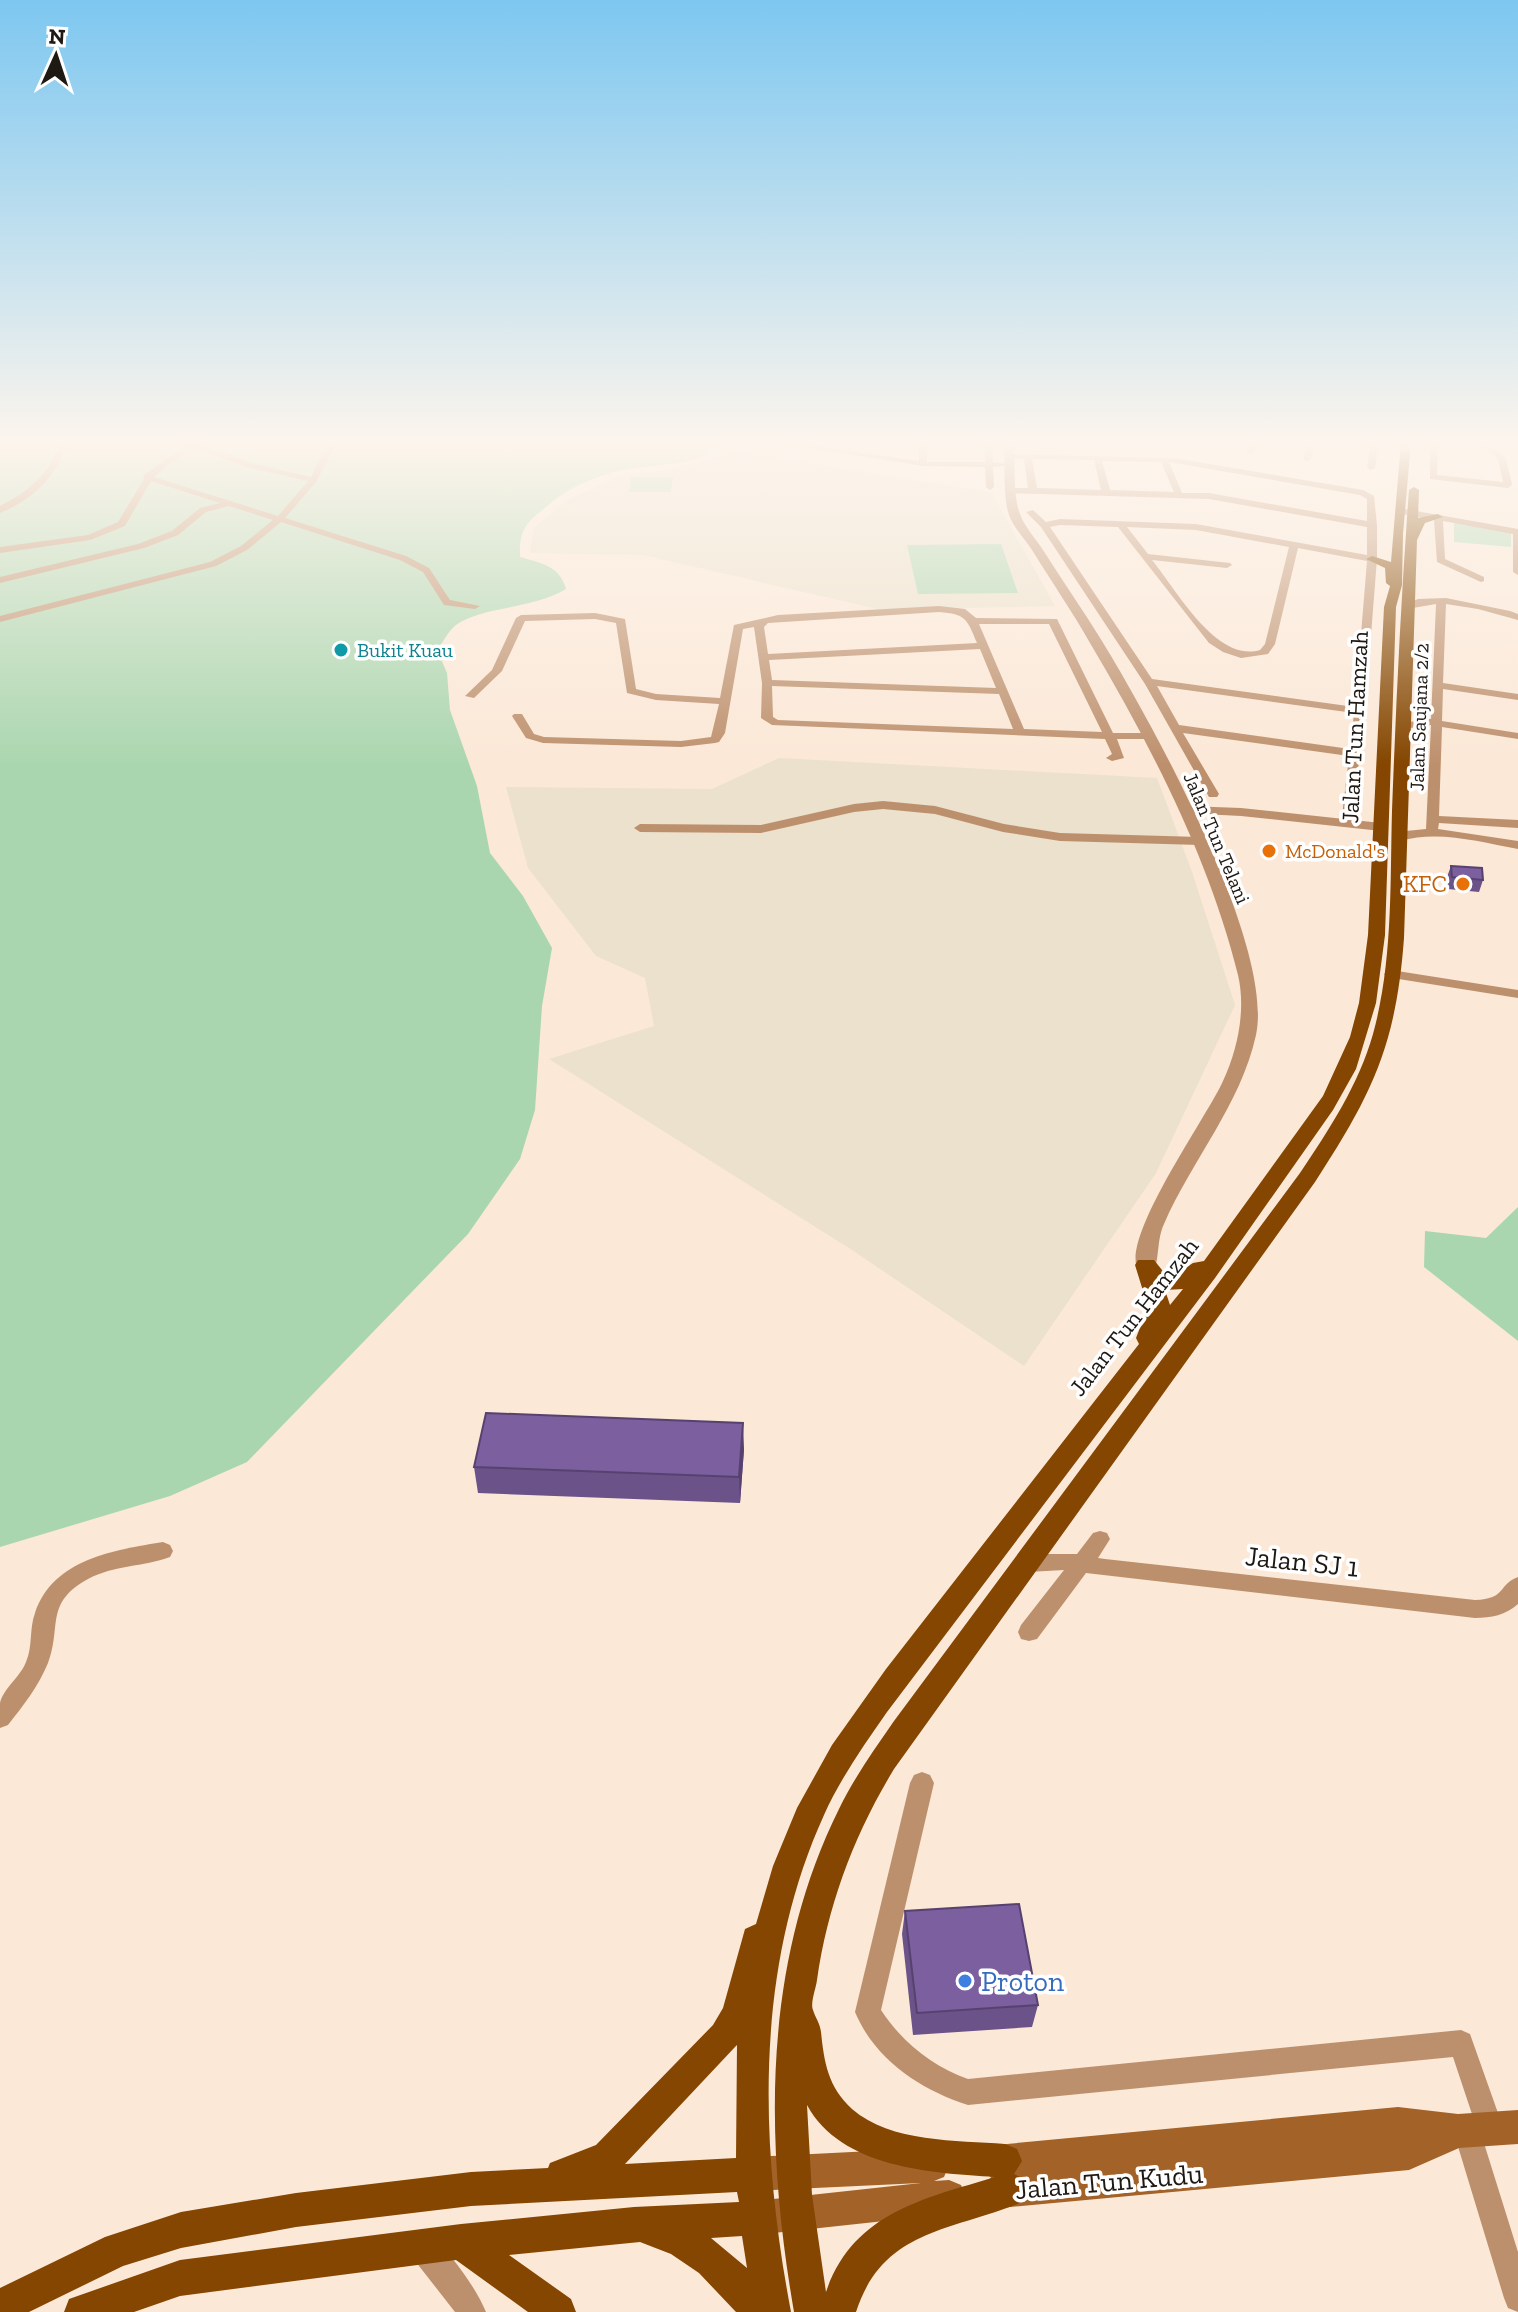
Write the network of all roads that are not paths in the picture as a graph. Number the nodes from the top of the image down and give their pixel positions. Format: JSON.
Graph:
{"nodes":[{"id":1,"x":125,"y":550,"type":"edge"},
{"id":2,"x":242,"y":550,"type":"edge"},
{"id":3,"x":378,"y":550,"type":"edge"},
{"id":4,"x":1037,"y":550,"type":"edge"},
{"id":5,"x":1061,"y":550,"type":"edge"},
{"id":6,"x":1140,"y":550,"type":"edge"},
{"id":7,"x":1293,"y":550,"type":"edge"},
{"id":8,"x":1312,"y":550,"type":"edge"},
{"id":9,"x":1372,"y":550,"type":"edge"},
{"id":10,"x":1395,"y":550,"type":"edge"},
{"id":11,"x":1401,"y":550,"type":"edge"},
{"id":12,"x":1440,"y":550,"type":"edge"},
{"id":13,"x":1518,"y":550,"type":"edge"},
{"id":14,"x":1145,"y":556,"type":"junction"},
{"id":15,"x":1372,"y":563,"type":"junction"},
{"id":16,"x":1227,"y":565,"type":"dead end"},
{"id":17,"x":1518,"y":572,"type":"edge"},
{"id":18,"x":1481,"y":579,"type":"dead end"},
{"id":19,"x":0,"y":580,"type":"edge"},
{"id":20,"x":1401,"y":601,"type":"junction"},
{"id":21,"x":1441,"y":603,"type":"junction"},
{"id":22,"x":475,"y":606,"type":"dead end"},
{"id":23,"x":1518,"y":617,"type":"edge"},
{"id":24,"x":0,"y":619,"type":"edge"},
{"id":25,"x":973,"y":621,"type":"junction"},
{"id":26,"x":761,"y":623,"type":"junction"},
{"id":27,"x":983,"y":646,"type":"junction"},
{"id":28,"x":763,"y":657,"type":"junction"},
{"id":29,"x":1149,"y":682,"type":"junction"},
{"id":30,"x":767,"y":683,"type":"junction"},
{"id":31,"x":1437,"y":685,"type":"junction"},
{"id":32,"x":1001,"y":691,"type":"junction"},
{"id":33,"x":470,"y":696,"type":"dead end"},
{"id":34,"x":1518,"y":697,"type":"edge"},
{"id":35,"x":724,"y":701,"type":"junction"},
{"id":36,"x":1360,"y":711,"type":"junction"},
{"id":37,"x":518,"y":716,"type":"dead end"},
{"id":38,"x":1403,"y":718,"type":"junction"},
{"id":39,"x":1429,"y":722,"type":"junction"},
{"id":40,"x":1175,"y":728,"type":"junction"},
{"id":41,"x":1020,"y":732,"type":"junction"},
{"id":42,"x":1110,"y":736,"type":"junction"},
{"id":43,"x":1148,"y":736,"type":"junction"},
{"id":44,"x":1518,"y":736,"type":"edge"},
{"id":45,"x":1355,"y":753,"type":"junction"},
{"id":46,"x":1112,"y":758,"type":"dead end"},
{"id":47,"x":1213,"y":794,"type":"dead end"},
{"id":48,"x":1187,"y":810,"type":"junction"},
{"id":49,"x":1348,"y":821,"type":"junction"},
{"id":50,"x":1518,"y":824,"type":"edge"},
{"id":51,"x":1393,"y":827,"type":"junction"},
{"id":52,"x":640,"y":828,"type":"dead end"},
{"id":53,"x":1430,"y":828,"type":"junction"},
{"id":54,"x":1200,"y":841,"type":"junction"},
{"id":55,"x":1518,"y":845,"type":"edge"},
{"id":56,"x":1391,"y":974,"type":"junction"},
{"id":57,"x":1518,"y":994,"type":"edge"},
{"id":58,"x":1255,"y":1209,"type":"junction"},
{"id":59,"x":1146,"y":1265,"type":"junction"},
{"id":60,"x":1103,"y":1405,"type":"junction"},
{"id":61,"x":1054,"y":1529,"type":"junction"},
{"id":62,"x":1100,"y":1539,"type":"dead end"},
{"id":63,"x":163,"y":1551,"type":"dead end"},
{"id":64,"x":1028,"y":1563,"type":"junction"},
{"id":65,"x":1075,"y":1563,"type":"junction"},
{"id":66,"x":1518,"y":1586,"type":"edge"},
{"id":67,"x":1029,"y":1632,"type":"dead end"},
{"id":68,"x":0,"y":1718,"type":"edge"},
{"id":69,"x":922,"y":1783,"type":"dead end"},
{"id":70,"x":798,"y":1841,"type":"junction"},
{"id":71,"x":810,"y":1940,"type":"junction"},
{"id":72,"x":1483,"y":2129,"type":"edge"},
{"id":73,"x":791,"y":2172,"type":"junction"},
{"id":74,"x":752,"y":2174,"type":"junction"},
{"id":75,"x":1008,"y":2176,"type":"junction"},
{"id":76,"x":471,"y":2189,"type":"junction"},
{"id":77,"x":796,"y":2215,"type":"junction"},
{"id":78,"x":756,"y":2218,"type":"junction"},
{"id":79,"x":634,"y":2225,"type":"junction"},
{"id":80,"x":461,"y":2242,"type":"junction"},
{"id":81,"x":422,"y":2247,"type":"junction"},
{"id":82,"x":1518,"y":2298,"type":"edge"},
{"id":83,"x":0,"y":2307,"type":"edge"},
{"id":84,"x":82,"y":2312,"type":"edge"},
{"id":85,"x":471,"y":2312,"type":"edge"},
{"id":86,"x":558,"y":2312,"type":"edge"},
{"id":87,"x":758,"y":2312,"type":"edge"},
{"id":88,"x":773,"y":2312,"type":"edge"},
{"id":89,"x":812,"y":2312,"type":"edge"},
{"id":90,"x":838,"y":2312,"type":"edge"}],
"edges":[{"from":1,"to":19,"type":"street"},
{"from":2,"to":24,"type":"street"},
{"from":3,"to":22,"type":"street"},
{"from":4,"to":43,"type":"street","name":"Jalan Tun Telani"},
{"from":5,"to":29,"type":"street"},
{"from":6,"to":14,"type":"street"},
{"from":7,"to":14,"type":"street"},
{"from":8,"to":15,"type":"street"},
{"from":9,"to":15,"type":"street"},
{"from":10,"to":15,"type":"main road"},
{"from":11,"to":20,"type":"main road","name":"Jalan Tun Hamzah"},
{"from":12,"to":18,"type":"street"},
{"from":13,"to":17,"type":"street"},
{"from":14,"to":16,"type":"street"},
{"from":15,"to":20,"type":"main road"},
{"from":15,"to":36,"type":"street"},
{"from":20,"to":21,"type":"street"},
{"from":20,"to":38,"type":"main road","name":"Jalan Tun Hamzah"},
{"from":20,"to":51,"type":"main road","name":"Jalan Tun Hamzah"},
{"from":21,"to":23,"type":"street"},
{"from":21,"to":31,"type":"street","name":"Jalan Saujana 2/2"},
{"from":25,"to":26,"type":"street"},
{"from":25,"to":27,"type":"street"},
{"from":25,"to":42,"type":"street"},
{"from":26,"to":28,"type":"street"},
{"from":26,"to":35,"type":"street"},
{"from":27,"to":28,"type":"street"},
{"from":27,"to":32,"type":"street"},
{"from":28,"to":30,"type":"street"},
{"from":29,"to":36,"type":"street"},
{"from":29,"to":40,"type":"street"},
{"from":30,"to":32,"type":"street"},
{"from":30,"to":41,"type":"street"},
{"from":31,"to":34,"type":"street"},
{"from":31,"to":39,"type":"street","name":"Jalan Saujana 2/2"},
{"from":32,"to":41,"type":"street"},
{"from":33,"to":35,"type":"street"},
{"from":35,"to":37,"type":"street"},
{"from":36,"to":45,"type":"street"},
{"from":38,"to":39,"type":"street"},
{"from":38,"to":51,"type":"main road","name":"Jalan Tun Hamzah"},
{"from":39,"to":44,"type":"street"},
{"from":39,"to":53,"type":"street","name":"Jalan Saujana 2/2"},
{"from":40,"to":45,"type":"street"},
{"from":40,"to":47,"type":"street"},
{"from":41,"to":42,"type":"street"},
{"from":42,"to":43,"type":"street"},
{"from":42,"to":46,"type":"street"},
{"from":43,"to":48,"type":"street","name":"Jalan Tun Telani"},
{"from":45,"to":49,"type":"street"},
{"from":48,"to":49,"type":"street"},
{"from":48,"to":54,"type":"street","name":"Jalan Tun Telani"},
{"from":49,"to":51,"type":"street"},
{"from":50,"to":53,"type":"street"},
{"from":51,"to":53,"type":"street"},
{"from":51,"to":56,"type":"main road","name":"Jalan Tun Hamzah"},
{"from":51,"to":58,"type":"main road","name":"Jalan Tun Hamzah"},
{"from":52,"to":54,"type":"street"},
{"from":53,"to":55,"type":"street"},
{"from":54,"to":59,"type":"street","name":"Jalan Tun Telani"},
{"from":56,"to":57,"type":"street"},
{"from":56,"to":61,"type":"main road","name":"Jalan Tun Hamzah"},
{"from":58,"to":59,"type":"main road"},
{"from":58,"to":60,"type":"main road","name":"Jalan Tun Hamzah"},
{"from":59,"to":60,"type":"main road"},
{"from":60,"to":70,"type":"main road","name":"Jalan Tun Hamzah"},
{"from":61,"to":64,"type":"main road","name":"Jalan Tun Hamzah"},
{"from":61,"to":65,"type":"street"},
{"from":62,"to":65,"type":"street"},
{"from":63,"to":68,"type":"street"},
{"from":64,"to":65,"type":"street","name":"Jalan SJ 1"},
{"from":64,"to":71,"type":"main road","name":"Jalan Tun Hamzah"},
{"from":65,"to":66,"type":"street","name":"Jalan SJ 1"},
{"from":65,"to":67,"type":"street"},
{"from":69,"to":72,"type":"street"},
{"from":70,"to":74,"type":"main road","name":"Jalan Tun Hamzah"},
{"from":70,"to":76,"type":"main road"},
{"from":71,"to":73,"type":"main road","name":"Jalan Tun Hamzah"},
{"from":71,"to":75,"type":"main road"},
{"from":72,"to":75,"type":"main road","name":"Jalan Tun Kudu"},
{"from":72,"to":82,"type":"street"},
{"from":73,"to":74,"type":"main road","name":"Jalan Tun Kudu"},
{"from":73,"to":75,"type":"main road","name":"Jalan Tun Kudu"},
{"from":73,"to":77,"type":"main road","name":"Jalan Tun Hamzah"},
{"from":74,"to":76,"type":"main road"},
{"from":74,"to":78,"type":"main road","name":"Jalan Tun Hamzah"},
{"from":75,"to":77,"type":"main road","name":"Jalan Tun Kudu"},
{"from":75,"to":90,"type":"main road"},
{"from":76,"to":83,"type":"main road"},
{"from":77,"to":78,"type":"main road","name":"Jalan Tun Kudu"},
{"from":77,"to":89,"type":"main road","name":"Jalan Tun Hamzah"},
{"from":78,"to":79,"type":"main road"},
{"from":78,"to":88,"type":"main road","name":"Jalan Tun Hamzah"},
{"from":79,"to":80,"type":"main road"},
{"from":79,"to":87,"type":"main road"},
{"from":80,"to":81,"type":"main road"},
{"from":80,"to":86,"type":"main road"},
{"from":81,"to":84,"type":"main road"},
{"from":81,"to":85,"type":"street"}]}
